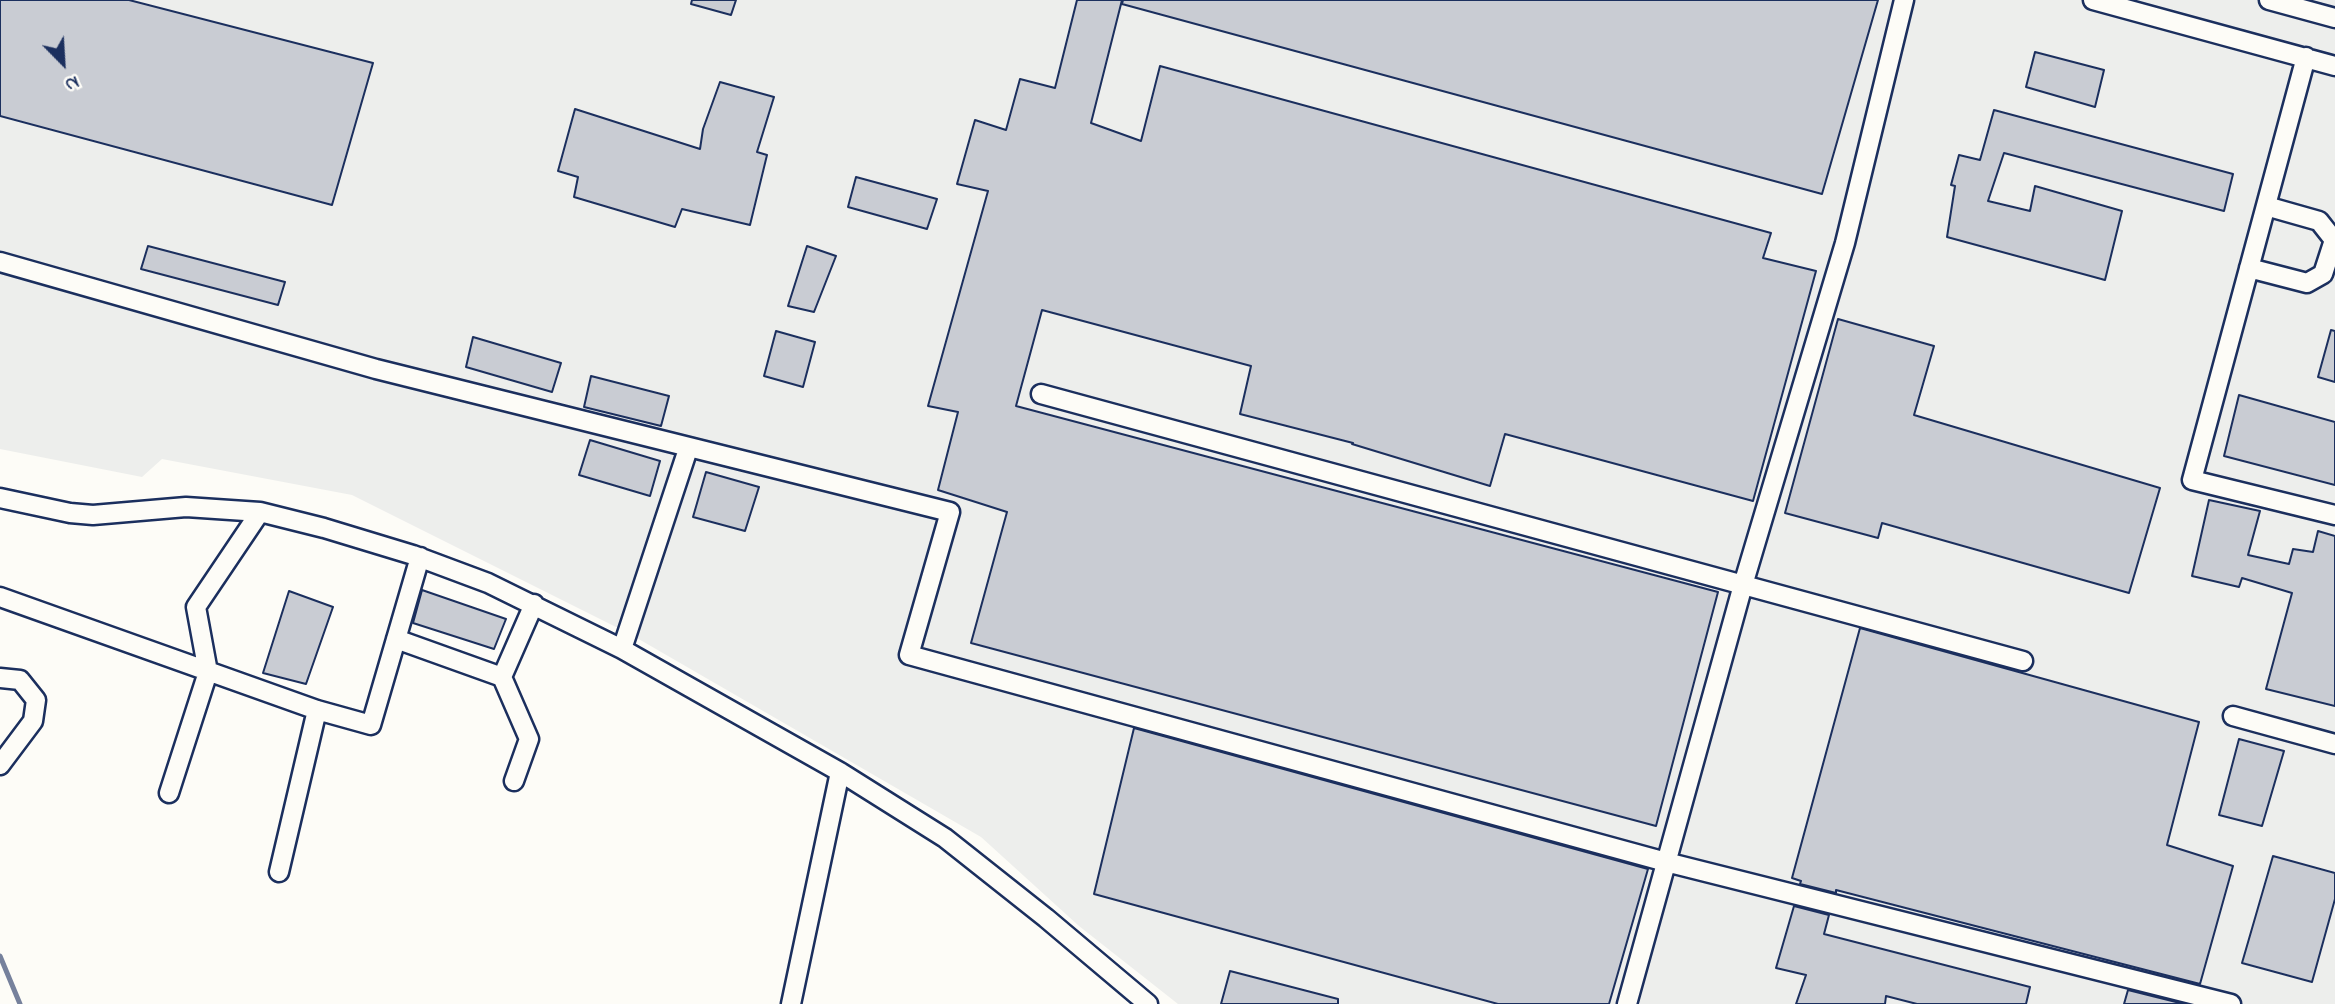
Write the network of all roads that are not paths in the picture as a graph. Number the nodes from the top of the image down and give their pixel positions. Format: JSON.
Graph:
{"nodes":[{"id":1,"x":1904,"y":0,"type":"edge"},
{"id":2,"x":2093,"y":0,"type":"edge"},
{"id":3,"x":2269,"y":0,"type":"edge"},
{"id":4,"x":2335,"y":18,"type":"edge"},
{"id":5,"x":2306,"y":57,"type":"junction"},
{"id":6,"x":2335,"y":66,"type":"edge"},
{"id":7,"x":2266,"y":206,"type":"junction"},
{"id":8,"x":0,"y":262,"type":"edge"},
{"id":9,"x":2249,"y":268,"type":"junction"},
{"id":10,"x":1041,"y":394,"type":"dead end"},
{"id":11,"x":688,"y":449,"type":"junction"},
{"id":12,"x":0,"y":498,"type":"edge"},
{"id":13,"x":260,"y":512,"type":"junction"},
{"id":14,"x":2335,"y":515,"type":"edge"},
{"id":15,"x":420,"y":557,"type":"junction"},
{"id":16,"x":1743,"y":585,"type":"junction"},
{"id":17,"x":0,"y":597,"type":"edge"},
{"id":18,"x":534,"y":604,"type":"junction"},
{"id":19,"x":396,"y":639,"type":"junction"},
{"id":20,"x":622,"y":649,"type":"junction"},
{"id":21,"x":2022,"y":661,"type":"dead end"},
{"id":22,"x":208,"y":672,"type":"junction"},
{"id":23,"x":502,"y":677,"type":"junction"},
{"id":24,"x":0,"y":678,"type":"edge"},
{"id":25,"x":317,"y":710,"type":"junction"},
{"id":26,"x":2233,"y":716,"type":"dead end"},
{"id":27,"x":2335,"y":744,"type":"edge"},
{"id":28,"x":0,"y":765,"type":"edge"},
{"id":29,"x":840,"y":772,"type":"junction"},
{"id":30,"x":514,"y":781,"type":"dead end"},
{"id":31,"x":169,"y":793,"type":"dead end"},
{"id":32,"x":1666,"y":862,"type":"junction"},
{"id":33,"x":279,"y":872,"type":"dead end"},
{"id":34,"x":790,"y":1004,"type":"edge"},
{"id":35,"x":1148,"y":1004,"type":"edge"},
{"id":36,"x":1627,"y":1004,"type":"edge"},
{"id":37,"x":2231,"y":1004,"type":"edge"}],
"edges":[{"from":1,"to":16,"type":"street"},
{"from":2,"to":5,"type":"street"},
{"from":3,"to":4,"type":"street"},
{"from":5,"to":6,"type":"street"},
{"from":5,"to":7,"type":"street"},
{"from":7,"to":9,"type":"street"},
{"from":7,"to":9,"type":"street"},
{"from":8,"to":11,"type":"street"},
{"from":9,"to":14,"type":"street"},
{"from":10,"to":16,"type":"street"},
{"from":11,"to":20,"type":"street"},
{"from":11,"to":32,"type":"street"},
{"from":12,"to":13,"type":"street"},
{"from":13,"to":15,"type":"street"},
{"from":13,"to":22,"type":"street"},
{"from":15,"to":18,"type":"street"},
{"from":15,"to":19,"type":"street"},
{"from":16,"to":21,"type":"street"},
{"from":16,"to":32,"type":"street"},
{"from":17,"to":22,"type":"street"},
{"from":18,"to":20,"type":"street"},
{"from":18,"to":23,"type":"street"},
{"from":19,"to":23,"type":"street"},
{"from":19,"to":25,"type":"street"},
{"from":20,"to":29,"type":"street"},
{"from":22,"to":25,"type":"street"},
{"from":22,"to":31,"type":"street"},
{"from":23,"to":30,"type":"street"},
{"from":24,"to":28,"type":"street"},
{"from":25,"to":33,"type":"street"},
{"from":26,"to":27,"type":"street"},
{"from":29,"to":34,"type":"street"},
{"from":29,"to":35,"type":"street"},
{"from":32,"to":36,"type":"street"},
{"from":32,"to":37,"type":"street"}]}
